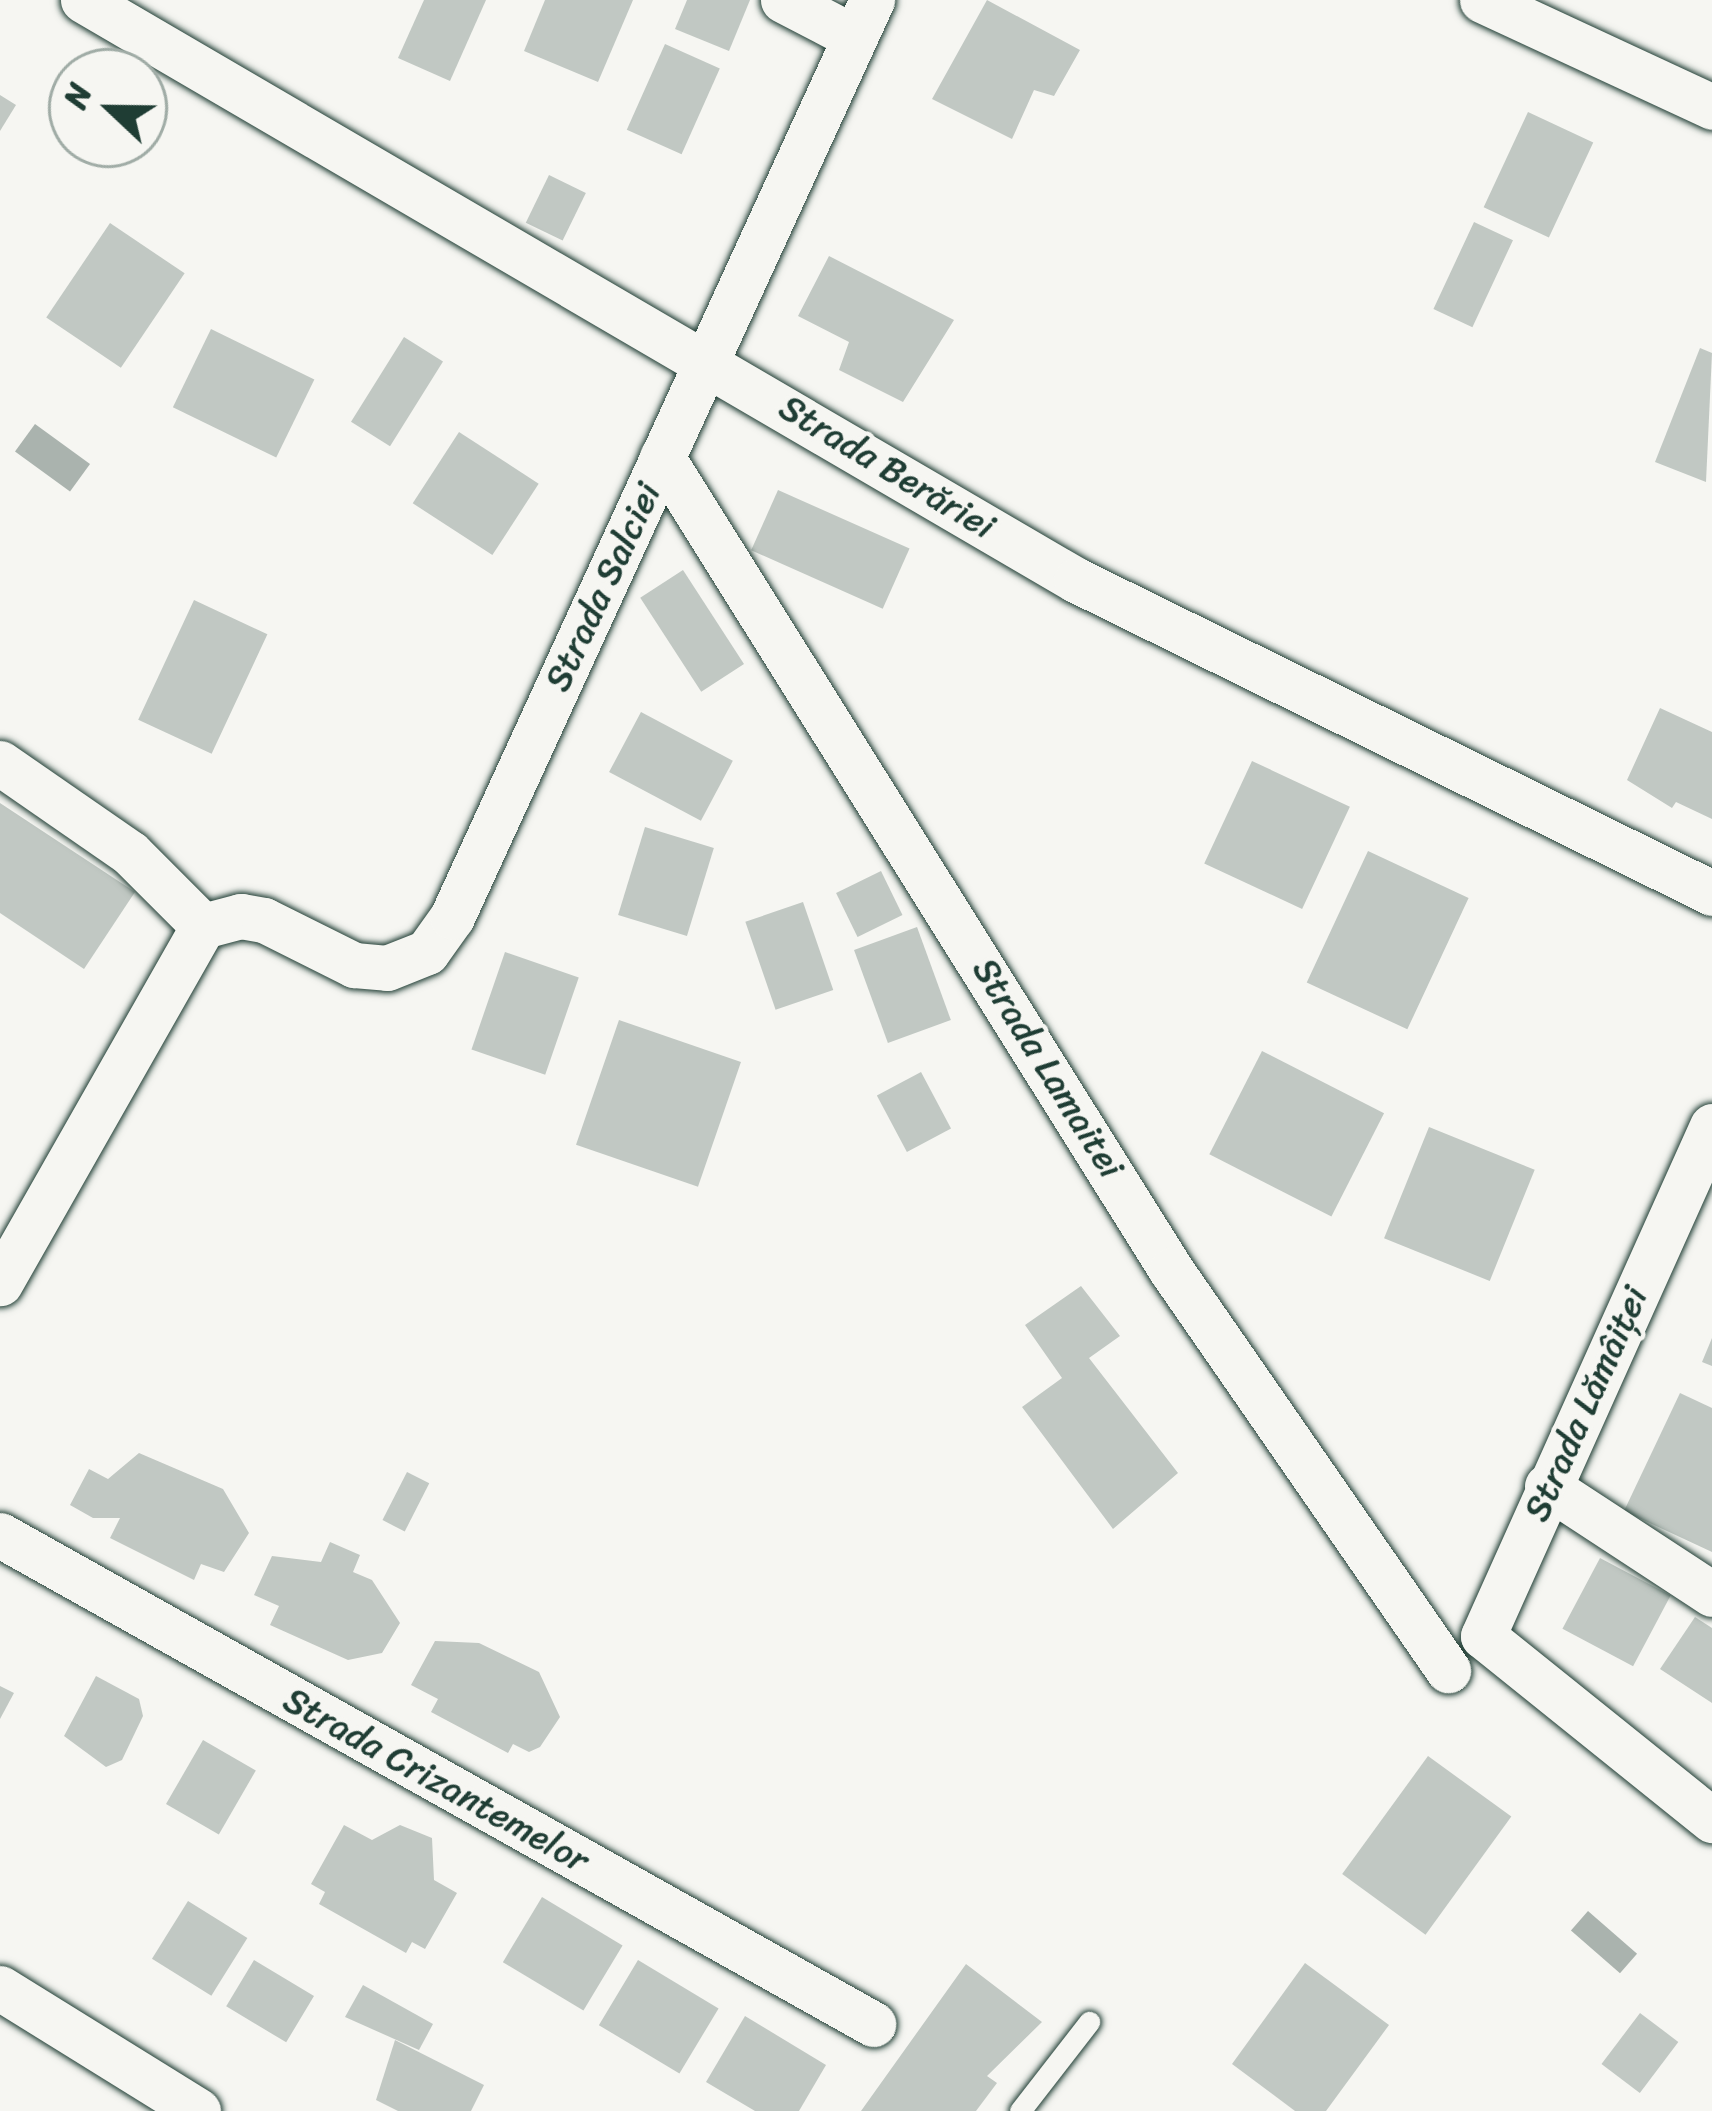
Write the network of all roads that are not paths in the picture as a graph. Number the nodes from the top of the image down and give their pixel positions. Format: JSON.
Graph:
{"nodes":[{"id":1,"x":83,"y":0,"type":"edge"},
{"id":2,"x":783,"y":0,"type":"edge"},
{"id":3,"x":1482,"y":0,"type":"edge"},
{"id":4,"x":863,"y":18,"type":"edge"},
{"id":5,"x":1712,"y":107,"type":"edge"},
{"id":6,"x":707,"y":359,"type":"junction"},
{"id":7,"x":662,"y":457,"type":"junction"},
{"id":8,"x":0,"y":763,"type":"edge"},
{"id":9,"x":1712,"y":893,"type":"edge"},
{"id":10,"x":203,"y":926,"type":"junction"},
{"id":11,"x":1712,"y":1126,"type":"edge"},
{"id":12,"x":1701,"y":1178,"type":"edge"},
{"id":13,"x":0,"y":1283,"type":"edge"},
{"id":14,"x":1547,"y":1486,"type":"junction"},
{"id":15,"x":0,"y":1535,"type":"edge"},
{"id":16,"x":1712,"y":1594,"type":"edge"},
{"id":17,"x":1448,"y":1670,"type":"dead end"},
{"id":18,"x":1712,"y":1820,"type":"edge"},
{"id":19,"x":0,"y":1988,"type":"edge"},
{"id":20,"x":1090,"y":2022,"type":"dead end"},
{"id":21,"x":873,"y":2024,"type":"dead end"},
{"id":22,"x":198,"y":2111,"type":"edge"},
{"id":23,"x":1020,"y":2111,"type":"edge"}],
"edges":[{"from":1,"to":6,"type":"street","name":"Strada Berăriei"},
{"from":2,"to":4,"type":"street"},
{"from":3,"to":5,"type":"street"},
{"from":4,"to":6,"type":"street","name":"Strada Salciei"},
{"from":6,"to":7,"type":"street","name":"Strada Salciei"},
{"from":6,"to":9,"type":"street","name":"Strada Berăriei"},
{"from":7,"to":10,"type":"street","name":"Strada Salciei"},
{"from":7,"to":17,"type":"street","name":"Strada Lamaitei"},
{"from":8,"to":10,"type":"street"},
{"from":10,"to":13,"type":"street"},
{"from":11,"to":12,"type":"street","name":"Strada Lămâiței"},
{"from":12,"to":14,"type":"street","name":"Strada Lămâiței"},
{"from":14,"to":16,"type":"street"},
{"from":14,"to":18,"type":"street","name":"Strada Lămâiței"},
{"from":15,"to":21,"type":"street","name":"Strada Crizantemelor"},
{"from":19,"to":22,"type":"street"},
{"from":20,"to":23,"type":"lane"}]}
